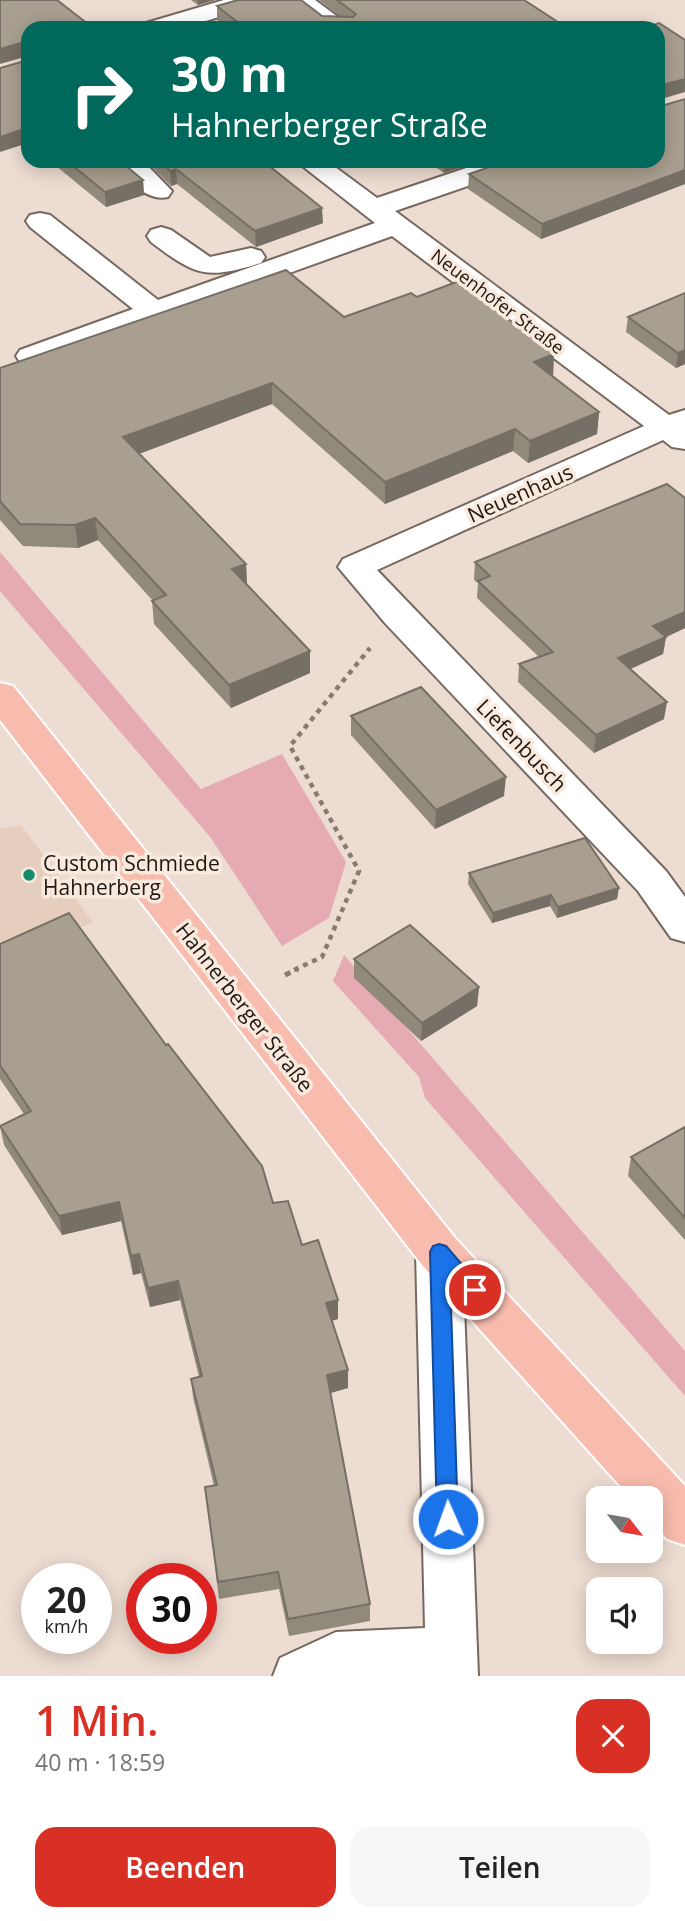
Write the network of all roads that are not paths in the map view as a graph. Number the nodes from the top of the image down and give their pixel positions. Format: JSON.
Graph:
{"nodes":[{"id":1,"x":250,"y":0,"type":"edge"},
{"id":2,"x":299,"y":0,"type":"edge"},
{"id":3,"x":179,"y":21,"type":"edge"},
{"id":4,"x":330,"y":21,"type":"edge"},
{"id":5,"x":134,"y":168,"type":"edge"},
{"id":6,"x":319,"y":168,"type":"edge"},
{"id":7,"x":496,"y":168,"type":"edge"},
{"id":8,"x":158,"y":191,"type":"dead end"},
{"id":9,"x":383,"y":215,"type":"junction"},
{"id":10,"x":40,"y":221,"type":"dead end"},
{"id":11,"x":161,"y":236,"type":"dead end"},
{"id":12,"x":154,"y":311,"type":"junction"},
{"id":13,"x":32,"y":356,"type":"edge"},
{"id":14,"x":679,"y":429,"type":"edge"},
{"id":15,"x":355,"y":567,"type":"joint"},
{"id":16,"x":0,"y":695,"type":"edge"},
{"id":17,"x":685,"y":927,"type":"edge"},
{"id":18,"x":439,"y":1252,"type":"junction"},
{"id":19,"x":685,"y":1522,"type":"edge"},
{"id":20,"x":452,"y":1664,"type":"edge"},
{"id":21,"x":299,"y":1676,"type":"edge"}],
"edges":[{"from":1,"to":3,"type":"street"},
{"from":2,"to":4,"type":"street"},
{"from":5,"to":8,"type":"street"},
{"from":6,"to":9,"type":"street","name":"Neuenhofer Straße"},
{"from":7,"to":9,"type":"street"},
{"from":9,"to":11,"type":"street"},
{"from":9,"to":12,"type":"street"},
{"from":9,"to":14,"type":"street","name":"Neuenhofer Straße"},
{"from":10,"to":12,"type":"street"},
{"from":12,"to":13,"type":"street"},
{"from":14,"to":15,"type":"street","name":"Neuenhaus"},
{"from":15,"to":17,"type":"street","name":"Liefenbusch"},
{"from":16,"to":18,"type":"main road","name":"Hahnerberger Straße"},
{"from":18,"to":19,"type":"main road","name":"Hahnerberger Straße"},
{"from":18,"to":20,"type":"street"},
{"from":20,"to":21,"type":"street"}]}
